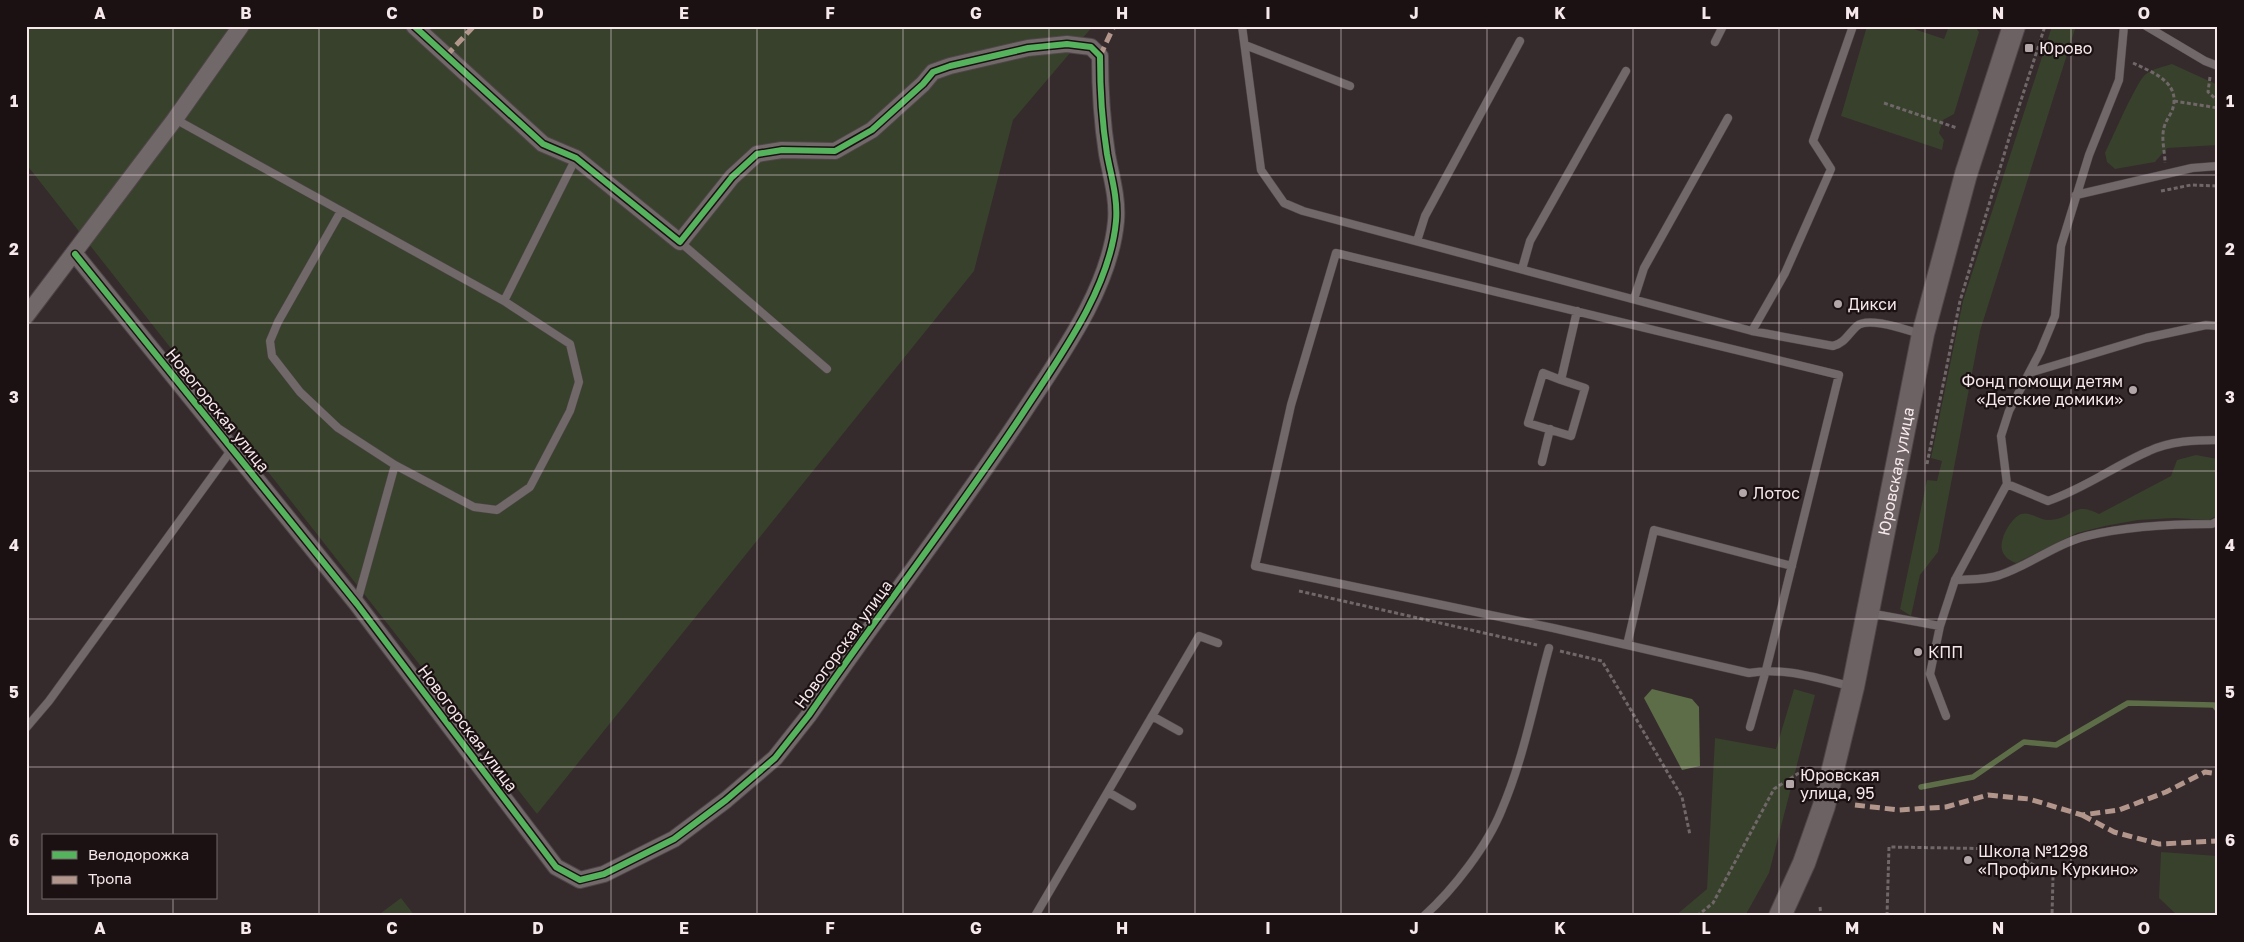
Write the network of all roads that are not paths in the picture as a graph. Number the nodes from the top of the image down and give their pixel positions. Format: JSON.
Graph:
{"nodes":[{"id":1,"x":241,"y":26,"type":"edge"},
{"id":2,"x":414,"y":26,"type":"edge"},
{"id":3,"x":1242,"y":26,"type":"edge"},
{"id":4,"x":1723,"y":26,"type":"edge"},
{"id":5,"x":1853,"y":26,"type":"edge"},
{"id":6,"x":2014,"y":26,"type":"edge"},
{"id":7,"x":2124,"y":26,"type":"edge"},
{"id":8,"x":2146,"y":26,"type":"edge"},
{"id":9,"x":1520,"y":41,"type":"dead end"},
{"id":10,"x":1716,"y":42,"type":"dead end"},
{"id":11,"x":1245,"y":45,"type":"junction"},
{"id":12,"x":2216,"y":65,"type":"edge"},
{"id":13,"x":1626,"y":71,"type":"dead end"},
{"id":14,"x":1350,"y":86,"type":"dead end"},
{"id":15,"x":1728,"y":118,"type":"dead end"},
{"id":16,"x":176,"y":119,"type":"junction"},
{"id":17,"x":576,"y":158,"type":"junction"},
{"id":18,"x":2218,"y":166,"type":"edge"},
{"id":19,"x":2076,"y":195,"type":"junction"},
{"id":20,"x":341,"y":211,"type":"junction"},
{"id":21,"x":1417,"y":241,"type":"junction"},
{"id":22,"x":680,"y":242,"type":"junction"},
{"id":23,"x":74,"y":254,"type":"junction"},
{"id":24,"x":1522,"y":269,"type":"junction"},
{"id":25,"x":1634,"y":299,"type":"junction"},
{"id":26,"x":504,"y":301,"type":"junction"},
{"id":27,"x":1577,"y":311,"type":"junction"},
{"id":28,"x":26,"y":316,"type":"edge"},
{"id":29,"x":2218,"y":326,"type":"edge"},
{"id":30,"x":1752,"y":331,"type":"junction"},
{"id":31,"x":1923,"y":334,"type":"junction"},
{"id":32,"x":827,"y":369,"type":"dead end"},
{"id":33,"x":2029,"y":373,"type":"junction"},
{"id":34,"x":1561,"y":380,"type":"junction"},
{"id":35,"x":1550,"y":429,"type":"junction"},
{"id":36,"x":2218,"y":440,"type":"edge"},
{"id":37,"x":232,"y":449,"type":"junction"},
{"id":38,"x":1542,"y":462,"type":"dead end"},
{"id":39,"x":395,"y":465,"type":"junction"},
{"id":40,"x":2007,"y":484,"type":"junction"},
{"id":41,"x":2218,"y":521,"type":"edge"},
{"id":42,"x":1792,"y":566,"type":"junction"},
{"id":43,"x":1955,"y":580,"type":"junction"},
{"id":44,"x":357,"y":604,"type":"junction"},
{"id":45,"x":1867,"y":612,"type":"junction"},
{"id":46,"x":1940,"y":626,"type":"junction"},
{"id":47,"x":1218,"y":643,"type":"dead end"},
{"id":48,"x":1627,"y":645,"type":"junction"},
{"id":49,"x":1549,"y":648,"type":"road end"},
{"id":50,"x":1766,"y":670,"type":"junction"},
{"id":51,"x":1853,"y":687,"type":"junction"},
{"id":52,"x":1152,"y":716,"type":"junction"},
{"id":53,"x":1946,"y":716,"type":"dead end"},
{"id":54,"x":1750,"y":727,"type":"dead end"},
{"id":55,"x":26,"y":728,"type":"edge"},
{"id":56,"x":1179,"y":731,"type":"dead end"},
{"id":57,"x":1108,"y":792,"type":"junction"},
{"id":58,"x":1132,"y":806,"type":"dead end"},
{"id":59,"x":1035,"y":916,"type":"edge"},
{"id":60,"x":1424,"y":916,"type":"edge"},
{"id":61,"x":1780,"y":916,"type":"edge"}],
"edges":[{"from":1,"to":16,"type":"street"},
{"from":2,"to":17,"type":"street"},
{"from":3,"to":11,"type":"lane"},
{"from":4,"to":10,"type":"lane"},
{"from":5,"to":30,"type":"lane"},
{"from":6,"to":31,"type":"street","name":"Юровская улица"},
{"from":7,"to":19,"type":"lane"},
{"from":8,"to":12,"type":"lane"},
{"from":9,"to":21,"type":"lane"},
{"from":11,"to":14,"type":"lane"},
{"from":11,"to":21,"type":"lane"},
{"from":13,"to":24,"type":"lane"},
{"from":15,"to":25,"type":"lane"},
{"from":16,"to":20,"type":"lane"},
{"from":16,"to":23,"type":"street"},
{"from":17,"to":22,"type":"street"},
{"from":17,"to":26,"type":"lane"},
{"from":18,"to":19,"type":"lane"},
{"from":19,"to":33,"type":"lane"},
{"from":20,"to":26,"type":"lane"},
{"from":20,"to":39,"type":"lane"},
{"from":21,"to":24,"type":"lane"},
{"from":22,"to":32,"type":"lane"},
{"from":22,"to":44,"type":"street","name":"Новогорская улица"},
{"from":23,"to":28,"type":"street"},
{"from":23,"to":37,"type":"street","name":"Новогорская улица"},
{"from":24,"to":25,"type":"lane"},
{"from":25,"to":30,"type":"lane"},
{"from":26,"to":39,"type":"lane"},
{"from":27,"to":34,"type":"lane"},
{"from":27,"to":42,"type":"lane"},
{"from":27,"to":48,"type":"lane"},
{"from":29,"to":33,"type":"lane"},
{"from":30,"to":31,"type":"lane"},
{"from":31,"to":45,"type":"street","name":"Юровская улица"},
{"from":33,"to":40,"type":"lane"},
{"from":34,"to":35,"type":"lane"},
{"from":34,"to":35,"type":"lane"},
{"from":35,"to":38,"type":"lane"},
{"from":36,"to":40,"type":"lane"},
{"from":37,"to":44,"type":"street","name":"Новогорская улица"},
{"from":37,"to":55,"type":"lane"},
{"from":39,"to":44,"type":"lane"},
{"from":40,"to":43,"type":"lane"},
{"from":41,"to":43,"type":"lane"},
{"from":42,"to":48,"type":"lane"},
{"from":42,"to":50,"type":"lane"},
{"from":43,"to":46,"type":"lane"},
{"from":45,"to":46,"type":"lane"},
{"from":45,"to":51,"type":"street","name":"Юровская улица"},
{"from":46,"to":53,"type":"lane"},
{"from":47,"to":52,"type":"lane"},
{"from":48,"to":50,"type":"lane"},
{"from":49,"to":60,"type":"lane"},
{"from":50,"to":51,"type":"lane"},
{"from":50,"to":54,"type":"lane"},
{"from":51,"to":61,"type":"street","name":"Юровская улица"},
{"from":52,"to":56,"type":"lane"},
{"from":52,"to":57,"type":"lane"},
{"from":57,"to":58,"type":"lane"},
{"from":57,"to":59,"type":"lane"}]}
